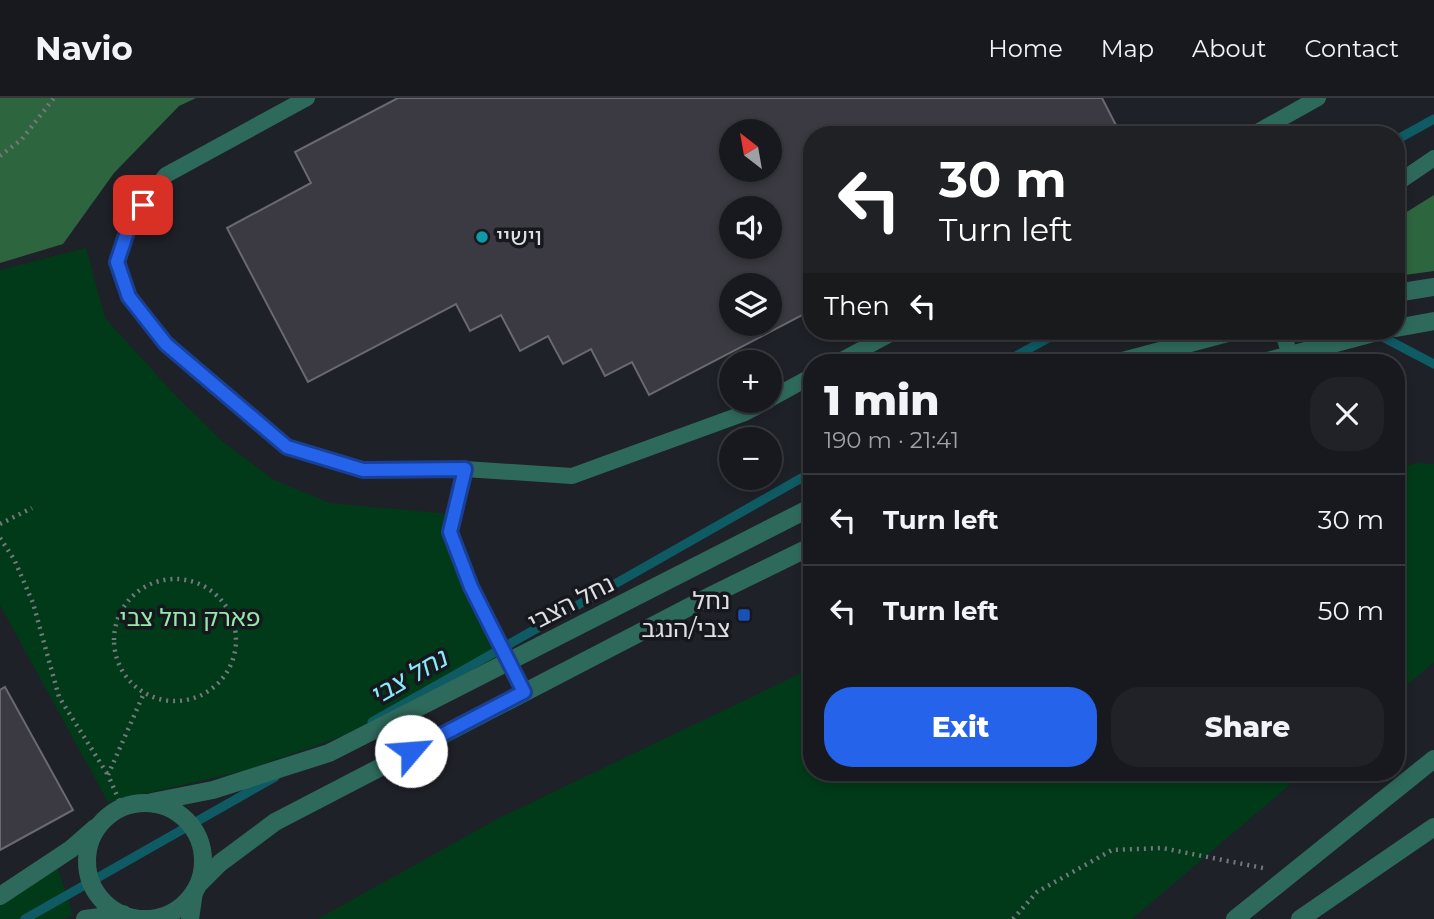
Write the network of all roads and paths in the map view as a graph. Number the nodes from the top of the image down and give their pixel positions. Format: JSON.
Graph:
{"nodes":[{"id":1,"x":54,"y":98,"type":"edge"},
{"id":2,"x":307,"y":98,"type":"edge"},
{"id":3,"x":1318,"y":98,"type":"edge"},
{"id":4,"x":1268,"y":126,"type":"edge"},
{"id":5,"x":0,"y":156,"type":"edge"},
{"id":6,"x":1434,"y":158,"type":"edge"},
{"id":7,"x":1405,"y":178,"type":"edge"},
{"id":8,"x":1434,"y":287,"type":"edge"},
{"id":9,"x":1405,"y":292,"type":"edge"},
{"id":10,"x":1434,"y":321,"type":"edge"},
{"id":11,"x":1405,"y":326,"type":"edge"},
{"id":12,"x":879,"y":340,"type":"edge"},
{"id":13,"x":1201,"y":340,"type":"edge"},
{"id":14,"x":1285,"y":340,"type":"edge"},
{"id":15,"x":1345,"y":340,"type":"edge"},
{"id":16,"x":853,"y":354,"type":"edge"},
{"id":17,"x":1149,"y":354,"type":"edge"},
{"id":18,"x":1290,"y":354,"type":"joint"},
{"id":19,"x":803,"y":381,"type":"edge"},
{"id":20,"x":782,"y":393,"type":"edge"},
{"id":21,"x":745,"y":413,"type":"edge"},
{"id":22,"x":465,"y":469,"type":"junction"},
{"id":23,"x":32,"y":508,"type":"dead end"},
{"id":24,"x":803,"y":512,"type":"edge"},
{"id":25,"x":0,"y":524,"type":"edge"},
{"id":26,"x":0,"y":538,"type":"edge"},
{"id":27,"x":803,"y":551,"type":"edge"},
{"id":28,"x":510,"y":662,"type":"junction"},
{"id":29,"x":524,"y":692,"type":"junction"},
{"id":30,"x":144,"y":693,"type":"junction"},
{"id":31,"x":1434,"y":759,"type":"edge"},
{"id":32,"x":108,"y":775,"type":"junction"},
{"id":33,"x":152,"y":802,"type":"junction"},
{"id":34,"x":122,"y":807,"type":"junction"},
{"id":35,"x":105,"y":818,"type":"junction"},
{"id":36,"x":1434,"y":827,"type":"edge"},
{"id":37,"x":1290,"y":873,"type":"junction"},
{"id":38,"x":197,"y":888,"type":"junction"},
{"id":39,"x":0,"y":896,"type":"edge"},
{"id":40,"x":130,"y":917,"type":"edge"},
{"id":41,"x":85,"y":919,"type":"edge"},
{"id":42,"x":190,"y":919,"type":"edge"},
{"id":43,"x":1013,"y":919,"type":"edge"},
{"id":44,"x":1235,"y":919,"type":"edge"},
{"id":45,"x":1300,"y":919,"type":"edge"}],
"edges":[{"from":1,"to":5,"type":"path"},
{"from":2,"to":22,"type":"lane"},
{"from":3,"to":4,"type":"lane"},
{"from":6,"to":7,"type":"lane"},
{"from":8,"to":9,"type":"street"},
{"from":10,"to":11,"type":"street"},
{"from":12,"to":16,"type":"lane"},
{"from":13,"to":17,"type":"street"},
{"from":14,"to":18,"type":"lane"},
{"from":15,"to":18,"type":"street"},
{"from":19,"to":20,"type":"lane"},
{"from":21,"to":22,"type":"lane"},
{"from":22,"to":28,"type":"lane"},
{"from":23,"to":25,"type":"path"},
{"from":24,"to":28,"type":"street","name":"נחל הצבי"},
{"from":26,"to":32,"type":"path"},
{"from":27,"to":29,"type":"street"},
{"from":28,"to":29,"type":"lane"},
{"from":28,"to":33,"type":"street","name":"נחל הצבי"},
{"from":29,"to":38,"type":"street"},
{"from":30,"to":30,"type":"path"},
{"from":30,"to":32,"type":"path"},
{"from":31,"to":37,"type":"street"},
{"from":32,"to":34,"type":"path"},
{"from":33,"to":34,"type":"street"},
{"from":33,"to":38,"type":"street"},
{"from":34,"to":35,"type":"street"},
{"from":35,"to":39,"type":"street"},
{"from":35,"to":40,"type":"street"},
{"from":36,"to":45,"type":"street"},
{"from":37,"to":43,"type":"path"},
{"from":37,"to":44,"type":"street"},
{"from":38,"to":40,"type":"street"},
{"from":38,"to":42,"type":"street"},
{"from":40,"to":41,"type":"street"}]}
